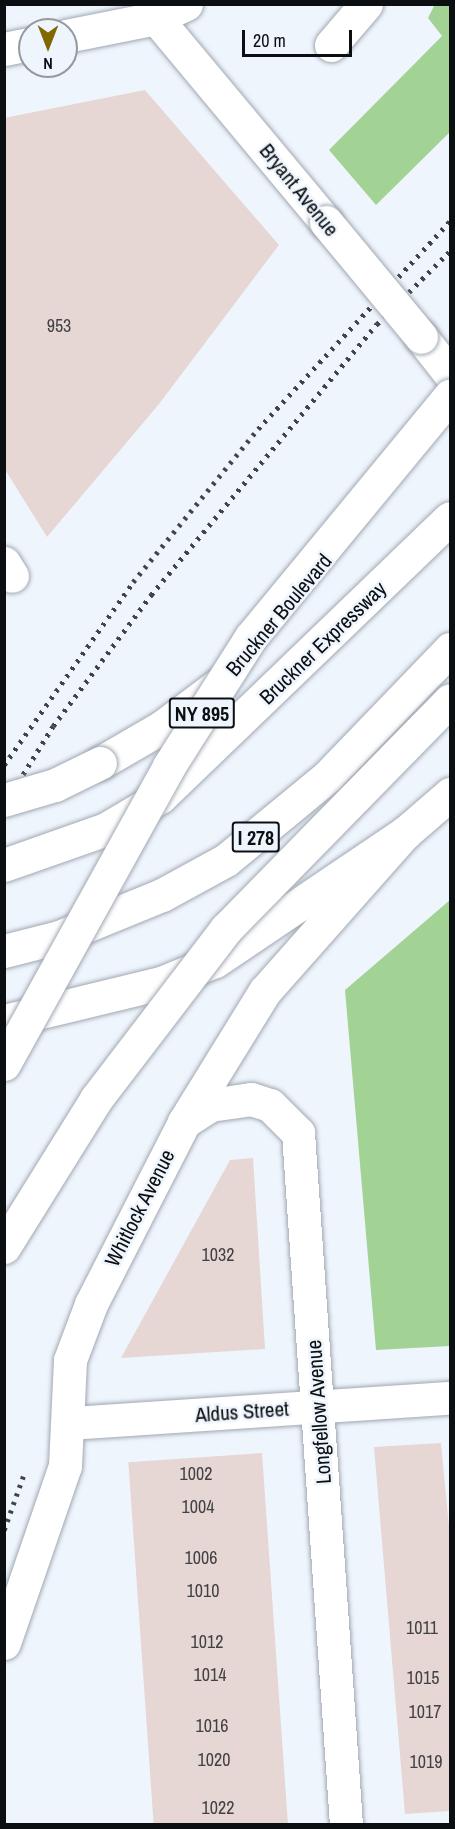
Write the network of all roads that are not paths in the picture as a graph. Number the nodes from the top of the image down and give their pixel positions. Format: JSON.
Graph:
{"nodes":[{"id":1,"x":186,"y":4,"type":"edge"},
{"id":2,"x":366,"y":4,"type":"edge"},
{"id":3,"x":154,"y":11,"type":"edge"},
{"id":4,"x":78,"y":33,"type":"edge"},
{"id":5,"x":331,"y":45,"type":"dead end"},
{"id":6,"x":450,"y":374,"type":"edge"},
{"id":7,"x":450,"y":396,"type":"edge"},
{"id":8,"x":450,"y":412,"type":"edge"},
{"id":9,"x":450,"y":518,"type":"edge"},
{"id":10,"x":450,"y":649,"type":"edge"},
{"id":11,"x":450,"y":700,"type":"edge"},
{"id":12,"x":450,"y":794,"type":"edge"},
{"id":13,"x":4,"y":800,"type":"edge"},
{"id":14,"x":405,"y":833,"type":"junction"},
{"id":15,"x":4,"y":865,"type":"edge"},
{"id":16,"x":8,"y":950,"type":"edge"},
{"id":17,"x":4,"y":1021,"type":"edge"},
{"id":18,"x":4,"y":1064,"type":"edge"},
{"id":19,"x":184,"y":1122,"type":"junction"},
{"id":20,"x":4,"y":1247,"type":"edge"},
{"id":21,"x":450,"y":1398,"type":"edge"},
{"id":22,"x":319,"y":1407,"type":"junction"},
{"id":23,"x":69,"y":1423,"type":"junction"},
{"id":24,"x":4,"y":1642,"type":"edge"},
{"id":25,"x":346,"y":1824,"type":"edge"}],
"edges":[{"from":1,"to":3,"type":"main road"},
{"from":2,"to":5,"type":"main road"},
{"from":3,"to":4,"type":"main road"},
{"from":3,"to":6,"type":"main road","name":"Bryant Avenue","bridge":true},
{"from":7,"to":18,"type":"main road","number":"NY 895","bridge":true},
{"from":8,"to":13,"type":"main road","name":"Bruckner Boulevard","bridge":true},
{"from":9,"to":15,"type":"main road","name":"Bruckner Expressway"},
{"from":10,"to":16,"type":"main road","number":"I 278"},
{"from":11,"to":20,"type":"main road","bridge":true},
{"from":12,"to":14,"type":"main road"},
{"from":14,"to":17,"type":"main road"},
{"from":14,"to":19,"type":"main road","name":"Whitlock Avenue"},
{"from":19,"to":22,"type":"main road","name":"Longfellow Avenue"},
{"from":19,"to":23,"type":"main road","name":"Whitlock Avenue"},
{"from":21,"to":22,"type":"main road","name":"Aldus Street"},
{"from":22,"to":23,"type":"main road","name":"Aldus Street"},
{"from":22,"to":25,"type":"main road","name":"Longfellow Avenue"},
{"from":23,"to":24,"type":"main road","name":"Whitlock Avenue"}]}
